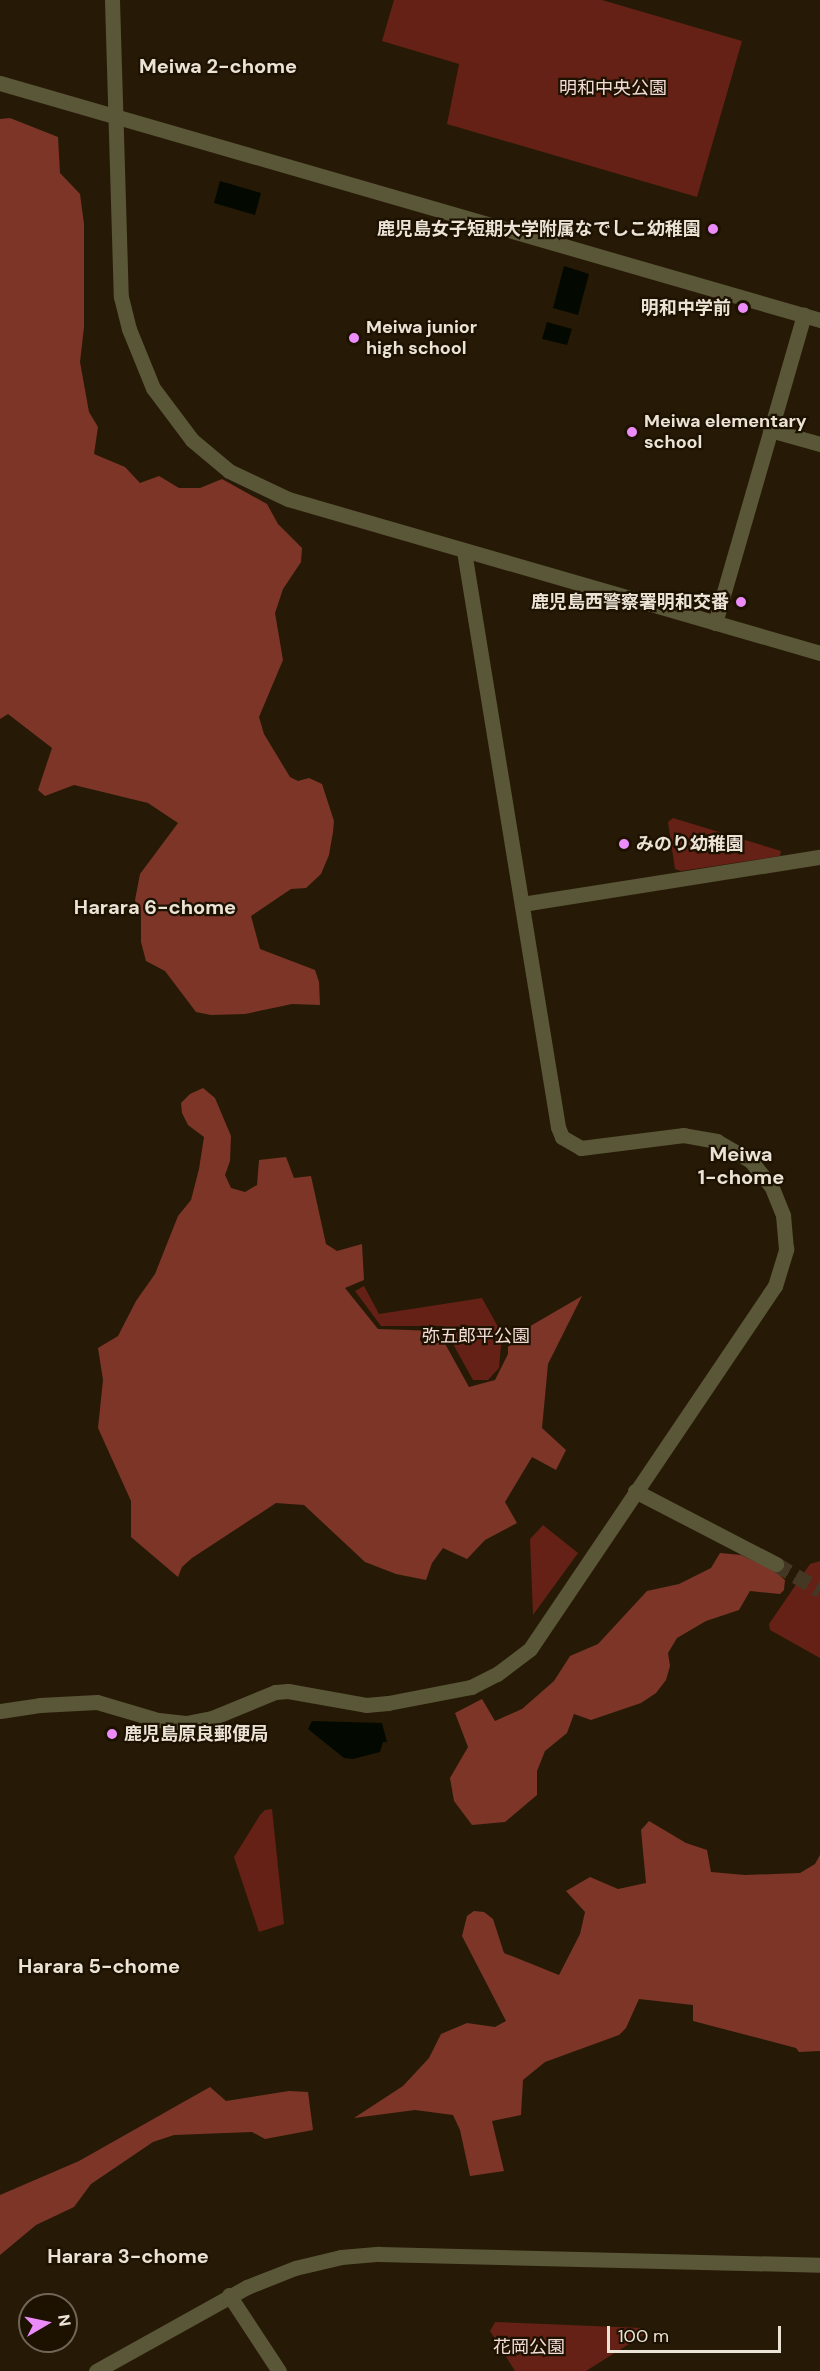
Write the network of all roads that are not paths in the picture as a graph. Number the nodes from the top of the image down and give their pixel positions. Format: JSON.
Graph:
{"nodes":[{"id":1,"x":112,"y":0,"type":"edge"},
{"id":2,"x":0,"y":83,"type":"edge"},
{"id":3,"x":115,"y":116,"type":"junction"},
{"id":4,"x":804,"y":315,"type":"junction"},
{"id":5,"x":820,"y":320,"type":"edge"},
{"id":6,"x":770,"y":430,"type":"junction"},
{"id":7,"x":820,"y":444,"type":"edge"},
{"id":8,"x":464,"y":551,"type":"junction"},
{"id":9,"x":715,"y":623,"type":"junction"},
{"id":10,"x":820,"y":653,"type":"edge"},
{"id":11,"x":820,"y":857,"type":"edge"},
{"id":12,"x":522,"y":904,"type":"junction"},
{"id":13,"x":635,"y":1491,"type":"junction"},
{"id":14,"x":776,"y":1564,"type":"tunnel mouth"},
{"id":15,"x":0,"y":1711,"type":"edge"},
{"id":16,"x":820,"y":2265,"type":"edge"},
{"id":17,"x":229,"y":2295,"type":"junction"},
{"id":18,"x":96,"y":2371,"type":"edge"},
{"id":19,"x":279,"y":2371,"type":"edge"}],
"edges":[{"from":1,"to":3,"type":"street"},
{"from":2,"to":3,"type":"street"},
{"from":3,"to":4,"type":"street"},
{"from":3,"to":8,"type":"street"},
{"from":4,"to":5,"type":"street"},
{"from":4,"to":6,"type":"street"},
{"from":6,"to":7,"type":"street"},
{"from":6,"to":9,"type":"street"},
{"from":8,"to":9,"type":"street"},
{"from":8,"to":12,"type":"street"},
{"from":9,"to":10,"type":"street"},
{"from":11,"to":12,"type":"street"},
{"from":12,"to":13,"type":"street"},
{"from":13,"to":14,"type":"street"},
{"from":13,"to":15,"type":"street"},
{"from":16,"to":17,"type":"street"},
{"from":17,"to":18,"type":"street"},
{"from":17,"to":19,"type":"street"}]}
